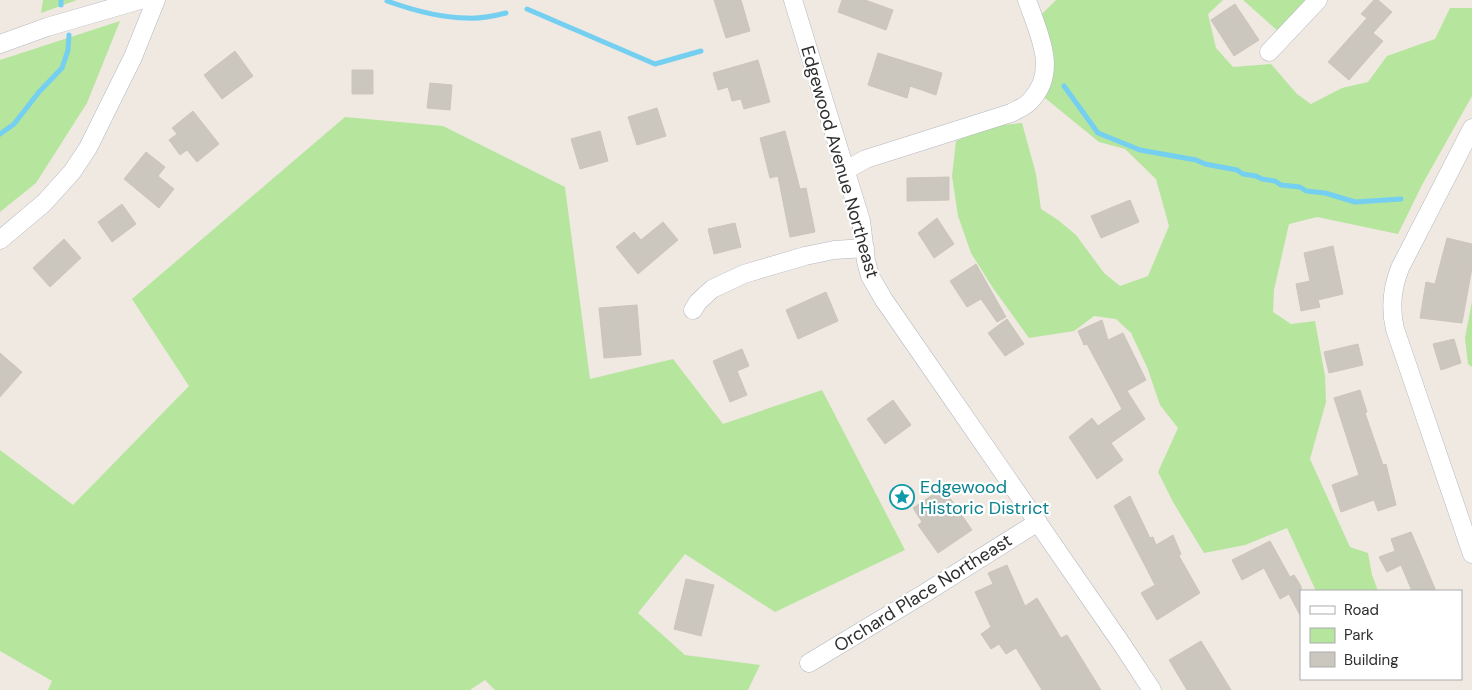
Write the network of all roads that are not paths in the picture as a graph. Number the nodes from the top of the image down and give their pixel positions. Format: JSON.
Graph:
{"nodes":[{"id":1,"x":140,"y":0,"type":"edge"},
{"id":2,"x":156,"y":0,"type":"edge"},
{"id":3,"x":794,"y":0,"type":"edge"},
{"id":4,"x":1026,"y":0,"type":"edge"},
{"id":5,"x":1318,"y":0,"type":"edge"},
{"id":6,"x":0,"y":44,"type":"edge"},
{"id":7,"x":1269,"y":52,"type":"dead end"},
{"id":8,"x":1472,"y":128,"type":"edge"},
{"id":9,"x":846,"y":170,"type":"junction"},
{"id":10,"x":0,"y":240,"type":"edge"},
{"id":11,"x":865,"y":248,"type":"junction"},
{"id":12,"x":693,"y":310,"type":"dead end"},
{"id":13,"x":1038,"y":522,"type":"junction"},
{"id":14,"x":1472,"y":554,"type":"edge"},
{"id":15,"x":809,"y":663,"type":"dead end"},
{"id":16,"x":1152,"y":690,"type":"edge"}],
"edges":[{"from":1,"to":6,"type":"street"},
{"from":2,"to":10,"type":"street"},
{"from":3,"to":9,"type":"street","name":"Edgewood Avenue Northeast"},
{"from":4,"to":9,"type":"street"},
{"from":5,"to":7,"type":"street"},
{"from":8,"to":14,"type":"street"},
{"from":9,"to":11,"type":"street","name":"Edgewood Avenue Northeast"},
{"from":11,"to":12,"type":"street"},
{"from":11,"to":13,"type":"street","name":"Edgewood Avenue Northeast"},
{"from":13,"to":15,"type":"street","name":"Orchard Place Northeast"},
{"from":13,"to":16,"type":"street","name":"Edgewood Avenue Northeast"}]}
